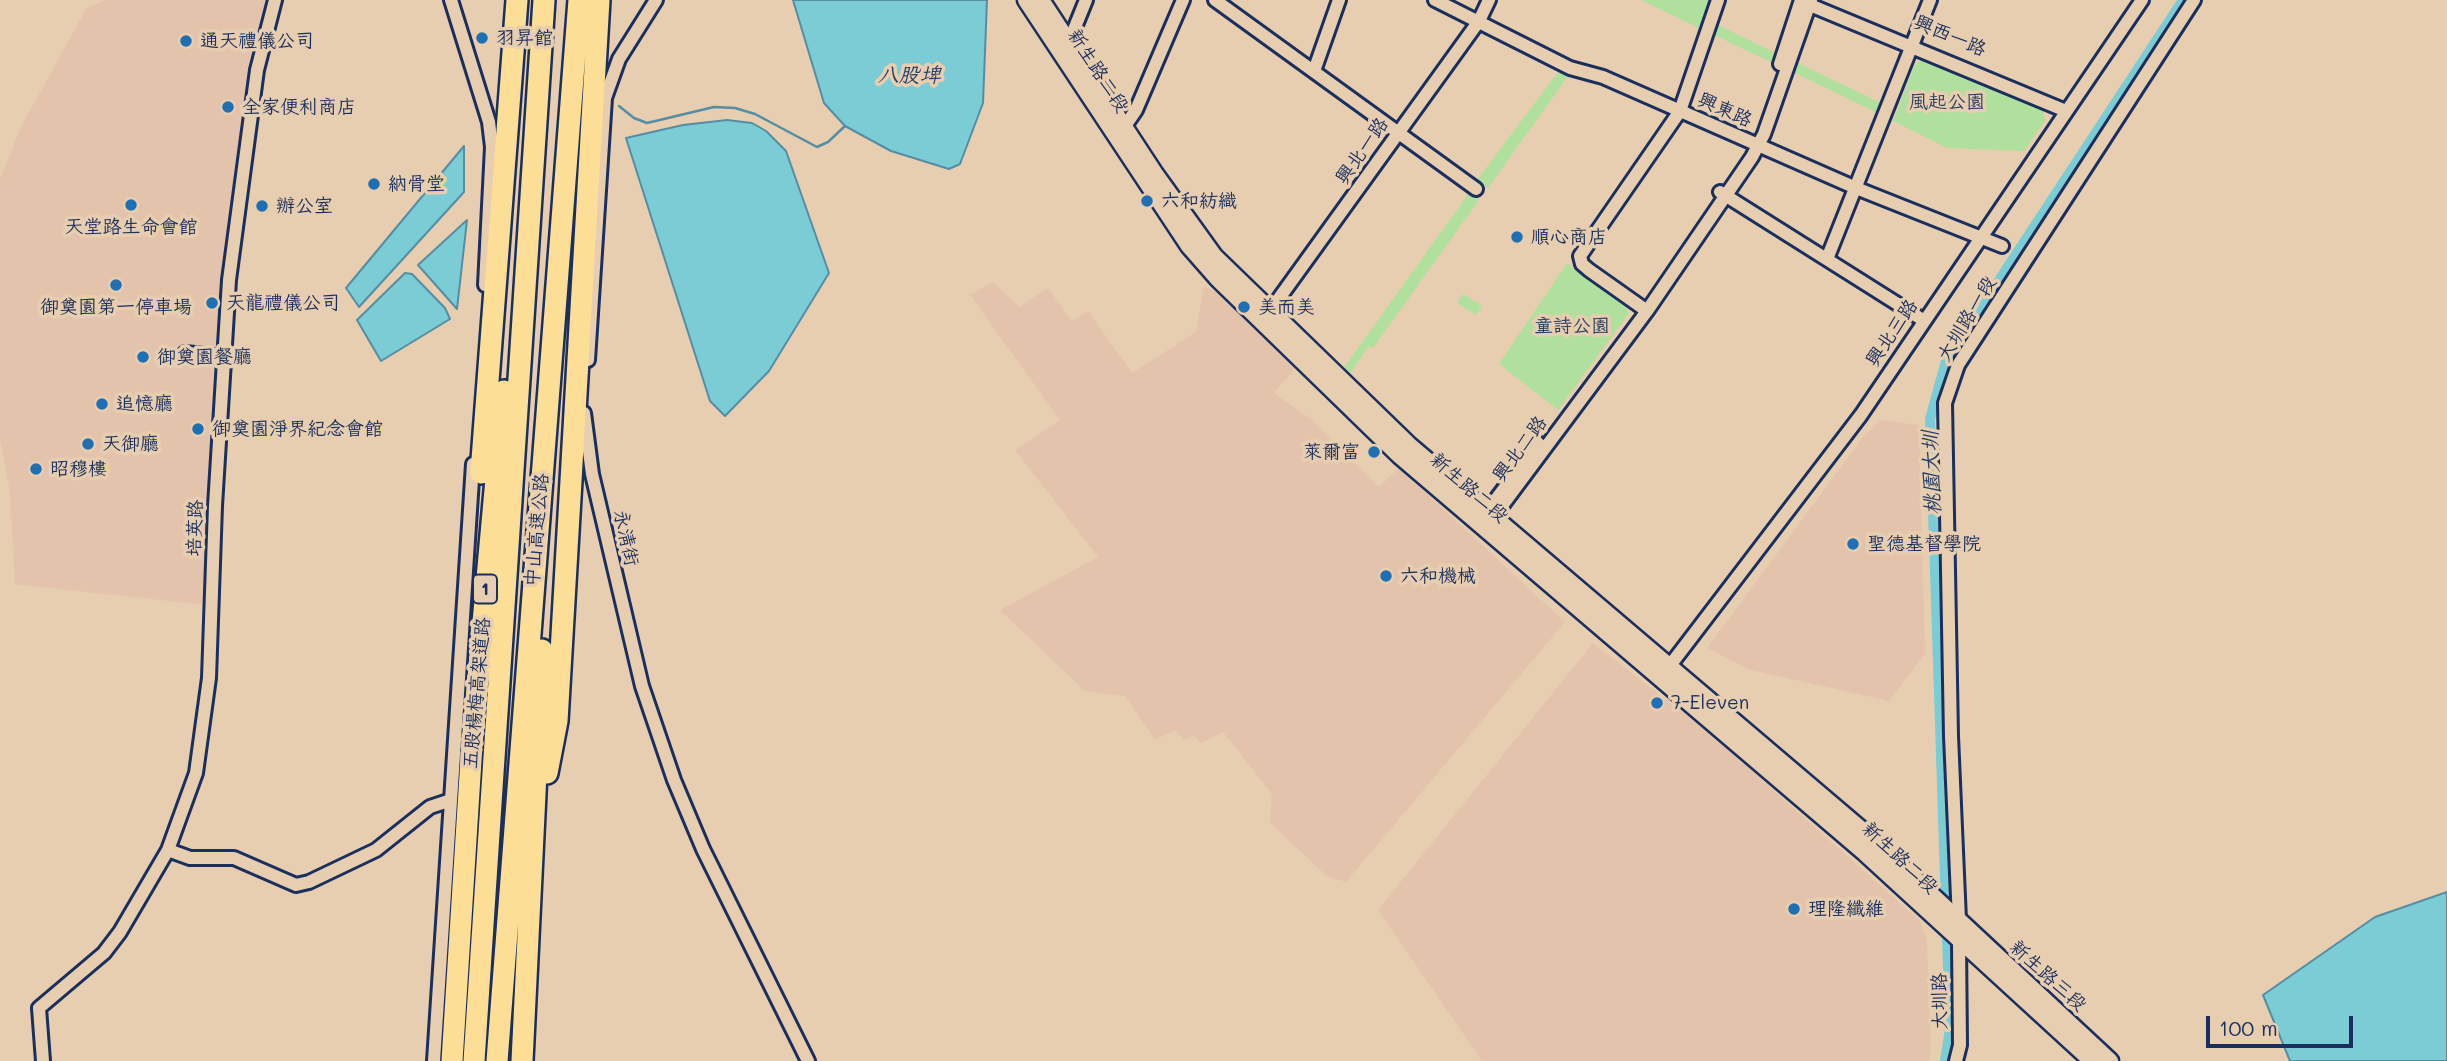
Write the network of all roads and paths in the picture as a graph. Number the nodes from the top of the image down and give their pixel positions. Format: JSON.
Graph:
{"nodes":[{"id":1,"x":275,"y":0,"type":"edge"},
{"id":2,"x":452,"y":0,"type":"edge"},
{"id":3,"x":517,"y":0,"type":"edge"},
{"id":4,"x":544,"y":0,"type":"edge"},
{"id":5,"x":579,"y":0,"type":"edge"},
{"id":6,"x":599,"y":0,"type":"edge"},
{"id":7,"x":656,"y":0,"type":"edge"},
{"id":8,"x":1026,"y":0,"type":"edge"},
{"id":9,"x":1041,"y":0,"type":"edge"},
{"id":10,"x":1086,"y":0,"type":"edge"},
{"id":11,"x":1182,"y":0,"type":"edge"},
{"id":12,"x":1215,"y":0,"type":"edge"},
{"id":13,"x":1339,"y":0,"type":"edge"},
{"id":14,"x":1435,"y":0,"type":"edge"},
{"id":15,"x":1480,"y":0,"type":"edge"},
{"id":16,"x":1489,"y":0,"type":"edge"},
{"id":17,"x":1718,"y":0,"type":"edge"},
{"id":18,"x":1930,"y":0,"type":"edge"},
{"id":19,"x":2194,"y":0,"type":"edge"},
{"id":20,"x":1806,"y":1,"type":"edge"},
{"id":21,"x":2134,"y":2,"type":"edge"},
{"id":22,"x":1476,"y":19,"type":"junction"},
{"id":23,"x":1069,"y":41,"type":"junction"},
{"id":24,"x":1914,"y":46,"type":"junction"},
{"id":25,"x":1314,"y":71,"type":"junction"},
{"id":26,"x":2062,"y":109,"type":"junction"},
{"id":27,"x":1680,"y":111,"type":"junction"},
{"id":28,"x":535,"y":118,"type":"junction"},
{"id":29,"x":1125,"y":126,"type":"junction"},
{"id":30,"x":1396,"y":131,"type":"junction"},
{"id":31,"x":1755,"y":144,"type":"junction"},
{"id":32,"x":565,"y":183,"type":"junction"},
{"id":33,"x":1856,"y":188,"type":"junction"},
{"id":34,"x":1476,"y":189,"type":"dead end"},
{"id":35,"x":1723,"y":194,"type":"junction"},
{"id":36,"x":1976,"y":237,"type":"junction"},
{"id":37,"x":2002,"y":246,"type":"dead end"},
{"id":38,"x":1827,"y":260,"type":"junction"},
{"id":39,"x":1644,"y":309,"type":"junction"},
{"id":40,"x":1265,"y":313,"type":"junction"},
{"id":41,"x":1920,"y":318,"type":"junction"},
{"id":42,"x":185,"y":353,"type":"dead end"},
{"id":43,"x":224,"y":357,"type":"junction"},
{"id":44,"x":1485,"y":518,"type":"junction"},
{"id":45,"x":1664,"y":670,"type":"junction"},
{"id":46,"x":472,"y":744,"type":"junction"},
{"id":47,"x":451,"y":800,"type":"junction"},
{"id":48,"x":532,"y":847,"type":"junction"},
{"id":49,"x":168,"y":850,"type":"junction"},
{"id":50,"x":1959,"y":920,"type":"junction"},
{"id":51,"x":1959,"y":940,"type":"junction"},
{"id":52,"x":43,"y":1061,"type":"edge"},
{"id":53,"x":434,"y":1061,"type":"edge"},
{"id":54,"x":452,"y":1061,"type":"edge"},
{"id":55,"x":474,"y":1061,"type":"edge"},
{"id":56,"x":497,"y":1061,"type":"edge"},
{"id":57,"x":522,"y":1061,"type":"edge"},
{"id":58,"x":808,"y":1061,"type":"edge"},
{"id":59,"x":1956,"y":1061,"type":"edge"},
{"id":60,"x":2092,"y":1061,"type":"edge"},
{"id":61,"x":2110,"y":1061,"type":"edge"}],
"edges":[{"from":1,"to":43,"type":"street","name":"培英路"},
{"from":2,"to":47,"type":"street"},
{"from":3,"to":46,"type":"highway"},
{"from":4,"to":28,"type":"highway","name":"中山高速公路","number":"1"},
{"from":5,"to":32,"type":"highway","name":"中山高速公路"},
{"from":6,"to":48,"type":"highway"},
{"from":7,"to":58,"type":"street","name":"永清街"},
{"from":8,"to":40,"type":"main road","name":"新生路二段"},
{"from":9,"to":23,"type":"main road","name":"新生路二段"},
{"from":10,"to":23,"type":"street"},
{"from":11,"to":29,"type":"street"},
{"from":12,"to":25,"type":"street"},
{"from":13,"to":25,"type":"street"},
{"from":14,"to":22,"type":"street","name":"興東路"},
{"from":15,"to":22,"type":"street"},
{"from":16,"to":22,"type":"street"},
{"from":17,"to":27,"type":"street"},
{"from":18,"to":24,"type":"street"},
{"from":19,"to":50,"type":"street","name":"大圳路一段"},
{"from":20,"to":24,"type":"street","name":"興西一路"},
{"from":20,"to":31,"type":"street","name":"興北二路"},
{"from":21,"to":26,"type":"street"},
{"from":22,"to":27,"type":"street","name":"興東路"},
{"from":22,"to":30,"type":"street","name":"興北一路"},
{"from":23,"to":29,"type":"main road","name":"新生路二段"},
{"from":24,"to":26,"type":"street","name":"興西一路"},
{"from":24,"to":33,"type":"street"},
{"from":25,"to":30,"type":"street"},
{"from":26,"to":36,"type":"street","name":"興北三路"},
{"from":27,"to":31,"type":"street","name":"興東路"},
{"from":27,"to":39,"type":"street"},
{"from":28,"to":46,"type":"highway","name":"五股楊梅高架道路","number":"1"},
{"from":28,"to":55,"type":"highway","name":"中山高速公路","number":"1"},
{"from":29,"to":40,"type":"main road","name":"新生路二段"},
{"from":30,"to":34,"type":"street"},
{"from":30,"to":40,"type":"street","name":"興北一路"},
{"from":31,"to":33,"type":"street","name":"興東路"},
{"from":31,"to":35,"type":"street","name":"興北二路"},
{"from":32,"to":48,"type":"highway"},
{"from":32,"to":56,"type":"highway","name":"中山高速公路"},
{"from":33,"to":36,"type":"street","name":"興東路"},
{"from":33,"to":38,"type":"street"},
{"from":35,"to":38,"type":"street"},
{"from":35,"to":39,"type":"street","name":"興北二路"},
{"from":36,"to":37,"type":"street","name":"興東路"},
{"from":36,"to":41,"type":"street","name":"興北三路"},
{"from":38,"to":41,"type":"street"},
{"from":39,"to":44,"type":"street","name":"興北二路"},
{"from":40,"to":44,"type":"main road","name":"新生路二段"},
{"from":41,"to":45,"type":"street","name":"興北三路"},
{"from":42,"to":43,"type":"street"},
{"from":43,"to":49,"type":"street","name":"培英路"},
{"from":44,"to":45,"type":"main road","name":"新生路二段"},
{"from":45,"to":50,"type":"main road","name":"新生路二段"},
{"from":45,"to":51,"type":"main road","name":"新生路二段"},
{"from":46,"to":54,"type":"highway","name":"五股楊梅高架道路","number":"1"},
{"from":47,"to":49,"type":"street"},
{"from":47,"to":53,"type":"street"},
{"from":48,"to":57,"type":"highway"},
{"from":49,"to":52,"type":"street","name":"培英路"},
{"from":50,"to":61,"type":"main road","name":"新生路三段"},
{"from":51,"to":59,"type":"street","name":"大圳路"},
{"from":51,"to":60,"type":"main road","name":"新生路三段"}]}
